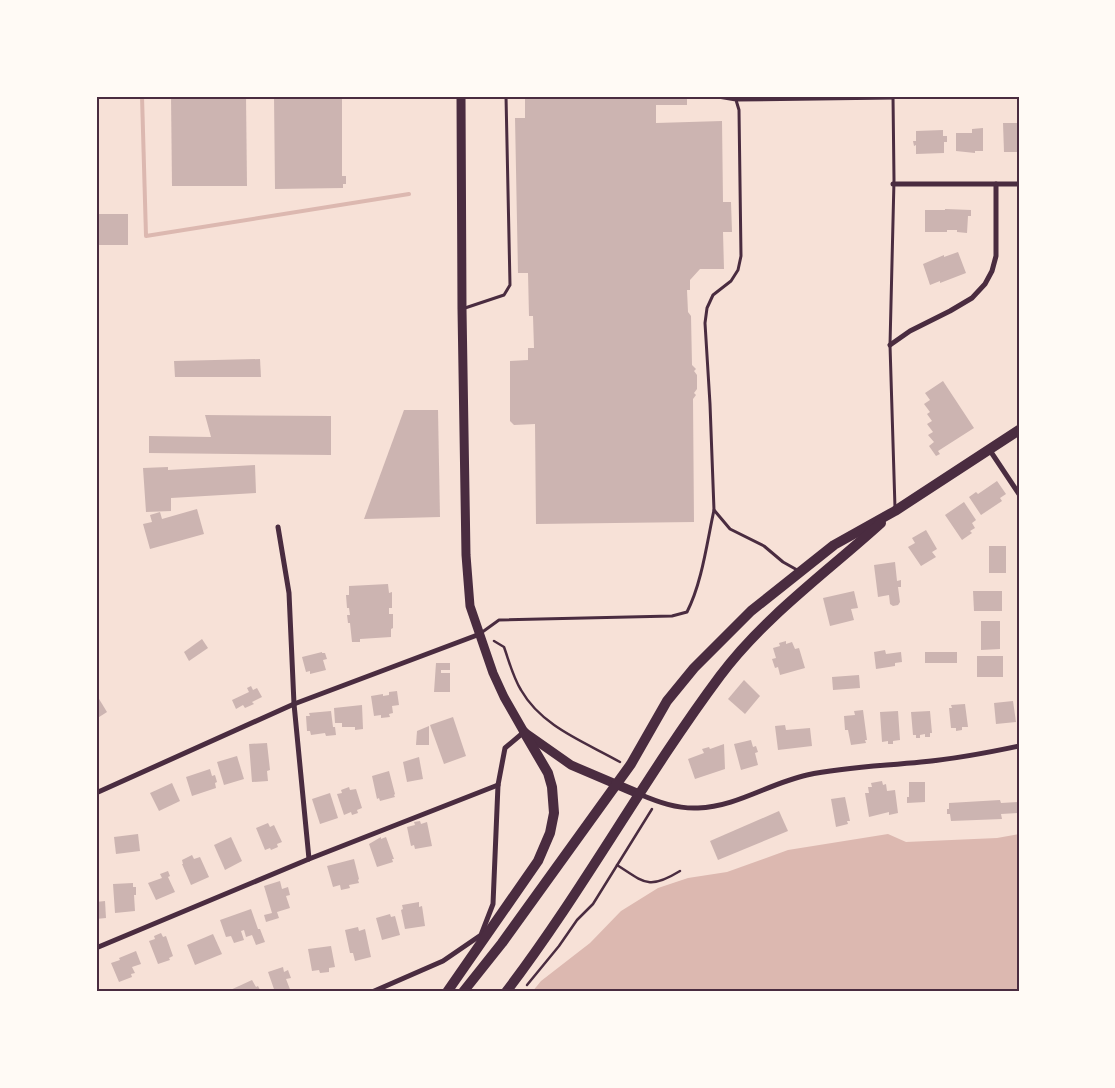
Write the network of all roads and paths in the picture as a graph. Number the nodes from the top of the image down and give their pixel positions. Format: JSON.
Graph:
{"nodes":[{"id":1,"x":461,"y":96,"type":"edge"},
{"id":2,"x":506,"y":96,"type":"edge"},
{"id":3,"x":712,"y":96,"type":"edge"},
{"id":4,"x":893,"y":97,"type":"edge"},
{"id":5,"x":736,"y":100,"type":"junction"},
{"id":6,"x":893,"y":184,"type":"junction"},
{"id":7,"x":996,"y":184,"type":"junction"},
{"id":8,"x":1019,"y":184,"type":"edge"},
{"id":9,"x":462,"y":309,"type":"junction"},
{"id":10,"x":890,"y":345,"type":"junction"},
{"id":11,"x":1019,"y":430,"type":"edge"},
{"id":12,"x":989,"y":449,"type":"junction"},
{"id":13,"x":1019,"y":494,"type":"edge"},
{"id":14,"x":714,"y":510,"type":"junction"},
{"id":15,"x":895,"y":511,"type":"junction"},
{"id":16,"x":278,"y":528,"type":"dead end"},
{"id":17,"x":799,"y":572,"type":"junction"},
{"id":18,"x":480,"y":634,"type":"junction"},
{"id":19,"x":294,"y":704,"type":"junction"},
{"id":20,"x":524,"y":732,"type":"junction"},
{"id":21,"x":1019,"y":746,"type":"edge"},
{"id":22,"x":597,"y":749,"type":"dead end"},
{"id":23,"x":498,"y":785,"type":"junction"},
{"id":24,"x":616,"y":785,"type":"junction"},
{"id":25,"x":96,"y":793,"type":"edge"},
{"id":26,"x":639,"y":794,"type":"junction"},
{"id":27,"x":656,"y":801,"type":"junction"},
{"id":28,"x":309,"y":858,"type":"junction"},
{"id":29,"x":616,"y":866,"type":"junction"},
{"id":30,"x":680,"y":871,"type":"dead end"},
{"id":31,"x":96,"y":948,"type":"edge"},
{"id":32,"x":372,"y":992,"type":"edge"},
{"id":33,"x":447,"y":992,"type":"edge"},
{"id":34,"x":463,"y":992,"type":"edge"},
{"id":35,"x":506,"y":992,"type":"edge"},
{"id":36,"x":522,"y":992,"type":"edge"}],
"edges":[{"from":1,"to":9,"type":"main road"},
{"from":2,"to":9,"type":"lane"},
{"from":3,"to":5,"type":"lane"},
{"from":4,"to":5,"type":"lane"},
{"from":4,"to":6,"type":"lane"},
{"from":5,"to":14,"type":"lane"},
{"from":6,"to":7,"type":"street"},
{"from":6,"to":10,"type":"lane"},
{"from":7,"to":8,"type":"street"},
{"from":7,"to":10,"type":"street"},
{"from":9,"to":18,"type":"main road"},
{"from":10,"to":15,"type":"lane"},
{"from":11,"to":12,"type":"main road"},
{"from":12,"to":13,"type":"street"},
{"from":12,"to":15,"type":"main road"},
{"from":14,"to":17,"type":"lane"},
{"from":14,"to":18,"type":"lane"},
{"from":15,"to":17,"type":"main road"},
{"from":15,"to":26,"type":"main road"},
{"from":16,"to":19,"type":"street"},
{"from":17,"to":24,"type":"main road"},
{"from":18,"to":19,"type":"street"},
{"from":18,"to":20,"type":"main road"},
{"from":18,"to":22,"type":"path"},
{"from":19,"to":25,"type":"street"},
{"from":19,"to":28,"type":"street"},
{"from":20,"to":23,"type":"street"},
{"from":20,"to":24,"type":"main road"},
{"from":20,"to":33,"type":"main road"},
{"from":21,"to":27,"type":"street"},
{"from":23,"to":28,"type":"street"},
{"from":23,"to":32,"type":"street"},
{"from":24,"to":26,"type":"main road"},
{"from":24,"to":34,"type":"main road"},
{"from":26,"to":27,"type":"street"},
{"from":26,"to":35,"type":"main road"},
{"from":27,"to":29,"type":"path"},
{"from":28,"to":31,"type":"street"},
{"from":29,"to":30,"type":"path"},
{"from":29,"to":36,"type":"path"}]}
